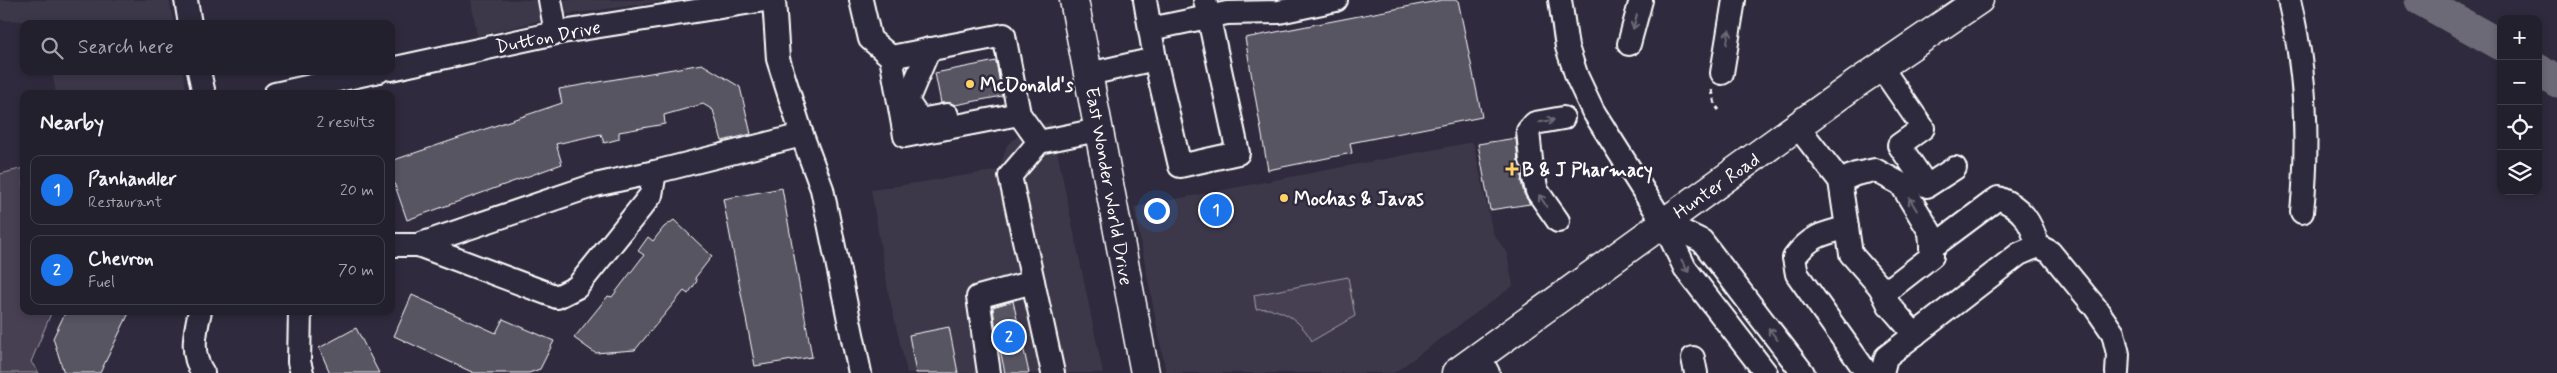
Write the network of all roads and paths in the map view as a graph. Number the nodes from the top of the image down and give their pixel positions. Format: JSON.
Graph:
{"nodes":[{"id":1,"x":186,"y":0,"type":"edge"},
{"id":2,"x":550,"y":0,"type":"edge"},
{"id":3,"x":765,"y":0,"type":"edge"},
{"id":4,"x":774,"y":0,"type":"edge"},
{"id":5,"x":860,"y":0,"type":"edge"},
{"id":6,"x":1074,"y":0,"type":"edge"},
{"id":7,"x":1145,"y":0,"type":"edge"},
{"id":8,"x":1336,"y":0,"type":"edge"},
{"id":9,"x":1560,"y":0,"type":"edge"},
{"id":10,"x":1641,"y":0,"type":"edge"},
{"id":11,"x":1734,"y":0,"type":"edge"},
{"id":12,"x":1979,"y":0,"type":"edge"},
{"id":13,"x":2289,"y":0,"type":"edge"},
{"id":14,"x":734,"y":2,"type":"edge"},
{"id":15,"x":1207,"y":8,"type":"edge"},
{"id":16,"x":642,"y":9,"type":"edge"},
{"id":17,"x":189,"y":20,"type":"edge"},
{"id":18,"x":1150,"y":29,"type":"junction"},
{"id":19,"x":556,"y":33,"type":"junction"},
{"id":20,"x":1629,"y":44,"type":"dead end"},
{"id":21,"x":929,"y":49,"type":"junction"},
{"id":22,"x":891,"y":57,"type":"junction"},
{"id":23,"x":1155,"y":59,"type":"junction"},
{"id":24,"x":395,"y":67,"type":"edge"},
{"id":25,"x":1881,"y":67,"type":"junction"},
{"id":26,"x":1089,"y":74,"type":"junction"},
{"id":27,"x":200,"y":75,"type":"edge"},
{"id":28,"x":361,"y":75,"type":"edge"},
{"id":29,"x":1717,"y":80,"type":"joint"},
{"id":30,"x":203,"y":90,"type":"edge"},
{"id":31,"x":293,"y":90,"type":"edge"},
{"id":32,"x":1719,"y":110,"type":"dead end"},
{"id":33,"x":1019,"y":114,"type":"junction"},
{"id":34,"x":1563,"y":118,"type":"dead end"},
{"id":35,"x":989,"y":120,"type":"junction"},
{"id":36,"x":1798,"y":127,"type":"junction"},
{"id":37,"x":1098,"y":130,"type":"junction"},
{"id":38,"x":802,"y":135,"type":"junction"},
{"id":39,"x":1039,"y":142,"type":"junction"},
{"id":40,"x":1954,"y":168,"type":"dead end"},
{"id":41,"x":655,"y":172,"type":"junction"},
{"id":42,"x":1840,"y":181,"type":"junction"},
{"id":43,"x":2302,"y":212,"type":"dead end"},
{"id":44,"x":1558,"y":220,"type":"dead end"},
{"id":45,"x":1663,"y":222,"type":"junction"},
{"id":46,"x":1847,"y":228,"type":"junction"},
{"id":47,"x":395,"y":245,"type":"edge"},
{"id":48,"x":418,"y":245,"type":"junction"},
{"id":49,"x":2038,"y":246,"type":"junction"},
{"id":50,"x":1931,"y":248,"type":"junction"},
{"id":51,"x":1033,"y":282,"type":"junction"},
{"id":52,"x":1880,"y":287,"type":"junction"},
{"id":53,"x":199,"y":315,"type":"edge"},
{"id":54,"x":300,"y":315,"type":"edge"},
{"id":55,"x":1915,"y":335,"type":"junction"},
{"id":56,"x":1483,"y":365,"type":"edge"},
{"id":57,"x":203,"y":373,"type":"edge"},
{"id":58,"x":302,"y":373,"type":"edge"},
{"id":59,"x":860,"y":373,"type":"edge"},
{"id":60,"x":989,"y":373,"type":"edge"},
{"id":61,"x":1053,"y":373,"type":"edge"},
{"id":62,"x":1145,"y":373,"type":"edge"},
{"id":63,"x":1456,"y":373,"type":"edge"},
{"id":64,"x":1766,"y":373,"type":"edge"},
{"id":65,"x":1803,"y":373,"type":"edge"},
{"id":66,"x":1867,"y":373,"type":"edge"},
{"id":67,"x":1882,"y":373,"type":"edge"},
{"id":68,"x":2117,"y":373,"type":"edge"}],
"edges":[{"from":1,"to":17,"type":"street"},
{"from":2,"to":19,"type":"street"},
{"from":3,"to":14,"type":"street","name":"Dutton Drive"},
{"from":4,"to":38,"type":"street"},
{"from":5,"to":22,"type":"street"},
{"from":6,"to":26,"type":"main road","name":"East Wonder World Drive"},
{"from":7,"to":18,"type":"street"},
{"from":8,"to":15,"type":"street"},
{"from":9,"to":45,"type":"street"},
{"from":10,"to":20,"type":"street","one_way":true},
{"from":29,"to":11,"type":"street","one_way":true},
{"from":12,"to":25,"type":"main road","name":"Hunter Road"},
{"from":13,"to":43,"type":"street"},
{"from":14,"to":16,"type":"street","name":"Dutton Drive"},
{"from":15,"to":18,"type":"street"},
{"from":15,"to":23,"type":"street"},
{"from":16,"to":19,"type":"street","name":"Dutton Drive"},
{"from":18,"to":23,"type":"street"},
{"from":19,"to":24,"type":"street","name":"Dutton Drive"},
{"from":21,"to":22,"type":"street"},
{"from":21,"to":33,"type":"street"},
{"from":21,"to":35,"type":"street"},
{"from":22,"to":35,"type":"street"},
{"from":23,"to":26,"type":"street"},
{"from":25,"to":36,"type":"main road","name":"Hunter Road"},
{"from":25,"to":40,"type":"street"},
{"from":26,"to":37,"type":"main road","name":"East Wonder World Drive"},
{"from":27,"to":30,"type":"street"},
{"from":28,"to":31,"type":"street"},
{"from":29,"to":32,"type":"path"},
{"from":33,"to":35,"type":"street"},
{"from":33,"to":39,"type":"street"},
{"from":44,"to":34,"type":"street","one_way":true},
{"from":36,"to":42,"type":"street"},
{"from":36,"to":45,"type":"main road","name":"Hunter Road"},
{"from":37,"to":39,"type":"street"},
{"from":37,"to":62,"type":"main road","name":"East Wonder World Drive"},
{"from":38,"to":41,"type":"street"},
{"from":38,"to":59,"type":"street"},
{"from":39,"to":51,"type":"street"},
{"from":41,"to":48,"type":"street"},
{"from":41,"to":48,"type":"street"},
{"from":42,"to":46,"type":"street"},
{"from":50,"to":42,"type":"street","one_way":true},
{"from":45,"to":56,"type":"main road","name":"Hunter Road"},
{"from":45,"to":64,"type":"street","one_way":true},
{"from":65,"to":45,"type":"street","one_way":true},
{"from":46,"to":52,"type":"street"},
{"from":46,"to":66,"type":"street"},
{"from":47,"to":48,"type":"street"},
{"from":49,"to":50,"type":"street"},
{"from":49,"to":55,"type":"street"},
{"from":49,"to":68,"type":"street"},
{"from":50,"to":52,"type":"street"},
{"from":51,"to":60,"type":"street"},
{"from":51,"to":61,"type":"street"},
{"from":52,"to":55,"type":"street"},
{"from":53,"to":57,"type":"street"},
{"from":54,"to":58,"type":"street"},
{"from":55,"to":67,"type":"street"},
{"from":56,"to":63,"type":"main road","name":"Hunter Road"}]}
